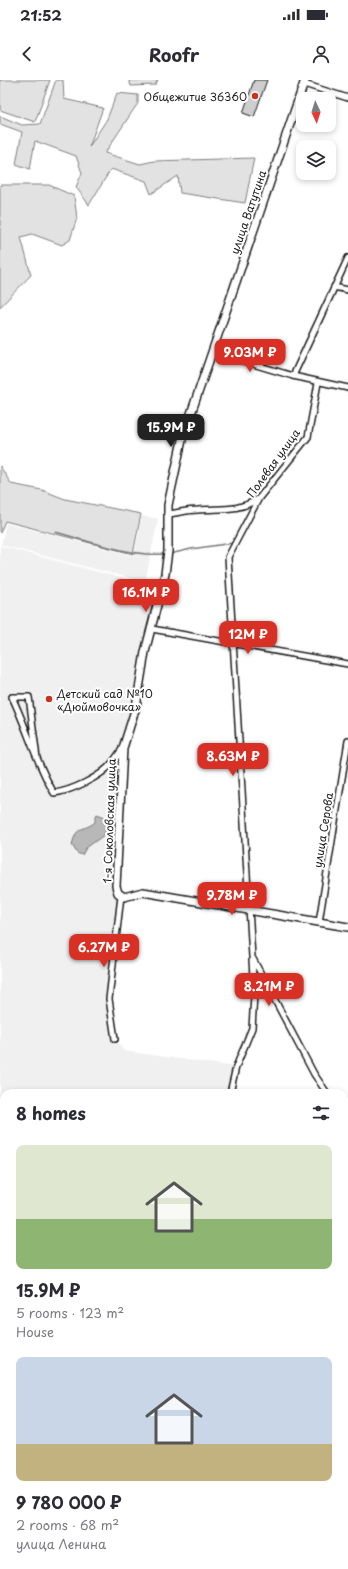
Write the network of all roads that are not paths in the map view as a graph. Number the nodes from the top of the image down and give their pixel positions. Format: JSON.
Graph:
{"nodes":[{"id":1,"x":304,"y":82,"type":"edge"},
{"id":2,"x":348,"y":98,"type":"edge"},
{"id":3,"x":348,"y":258,"type":"edge"},
{"id":4,"x":334,"y":287,"type":"junction"},
{"id":5,"x":348,"y":290,"type":"edge"},
{"id":6,"x":213,"y":352,"type":"junction"},
{"id":7,"x":293,"y":376,"type":"junction"},
{"id":8,"x":322,"y":383,"type":"junction"},
{"id":9,"x":348,"y":388,"type":"edge"},
{"id":10,"x":259,"y":498,"type":"junction"},
{"id":11,"x":167,"y":514,"type":"junction"},
{"id":12,"x":152,"y":629,"type":"junction"},
{"id":13,"x":233,"y":644,"type":"junction"},
{"id":14,"x":348,"y":664,"type":"edge"},
{"id":15,"x":348,"y":741,"type":"edge"},
{"id":16,"x":123,"y":748,"type":"junction"},
{"id":17,"x":37,"y":758,"type":"junction"},
{"id":18,"x":121,"y":896,"type":"junction"},
{"id":19,"x":250,"y":910,"type":"junction"},
{"id":20,"x":319,"y":922,"type":"junction"},
{"id":21,"x":348,"y":927,"type":"edge"},
{"id":22,"x":252,"y":957,"type":"junction"},
{"id":23,"x":115,"y":1039,"type":"dead end"},
{"id":24,"x":231,"y":1089,"type":"edge"},
{"id":25,"x":324,"y":1089,"type":"edge"}],
"edges":[{"from":1,"to":2,"type":"street"},
{"from":1,"to":6,"type":"street","name":"улица Ватутина"},
{"from":3,"to":4,"type":"street"},
{"from":4,"to":5,"type":"street"},
{"from":4,"to":7,"type":"street"},
{"from":6,"to":7,"type":"street"},
{"from":6,"to":11,"type":"street","name":"улица Ватутина"},
{"from":7,"to":8,"type":"street"},
{"from":8,"to":9,"type":"street"},
{"from":8,"to":10,"type":"street","name":"Полевая улица"},
{"from":10,"to":11,"type":"street"},
{"from":10,"to":13,"type":"street","name":"Полевая улица"},
{"from":11,"to":12,"type":"street","name":"1-я Соколовская улица"},
{"from":12,"to":13,"type":"street"},
{"from":12,"to":16,"type":"street","name":"1-я Соколовская улица"},
{"from":13,"to":14,"type":"street"},
{"from":13,"to":19,"type":"street","name":"Полевая улица"},
{"from":15,"to":20,"type":"street","name":"улица Серова"},
{"from":16,"to":17,"type":"street"},
{"from":16,"to":18,"type":"street","name":"1-я Соколовская улица"},
{"from":17,"to":17,"type":"street"},
{"from":18,"to":19,"type":"street"},
{"from":18,"to":23,"type":"street","name":"1-я Соколовская улица"},
{"from":19,"to":20,"type":"street"},
{"from":19,"to":22,"type":"street","name":"Полевая улица"},
{"from":20,"to":21,"type":"street"},
{"from":22,"to":24,"type":"street","name":"Полевая улица"},
{"from":22,"to":25,"type":"street"}]}
